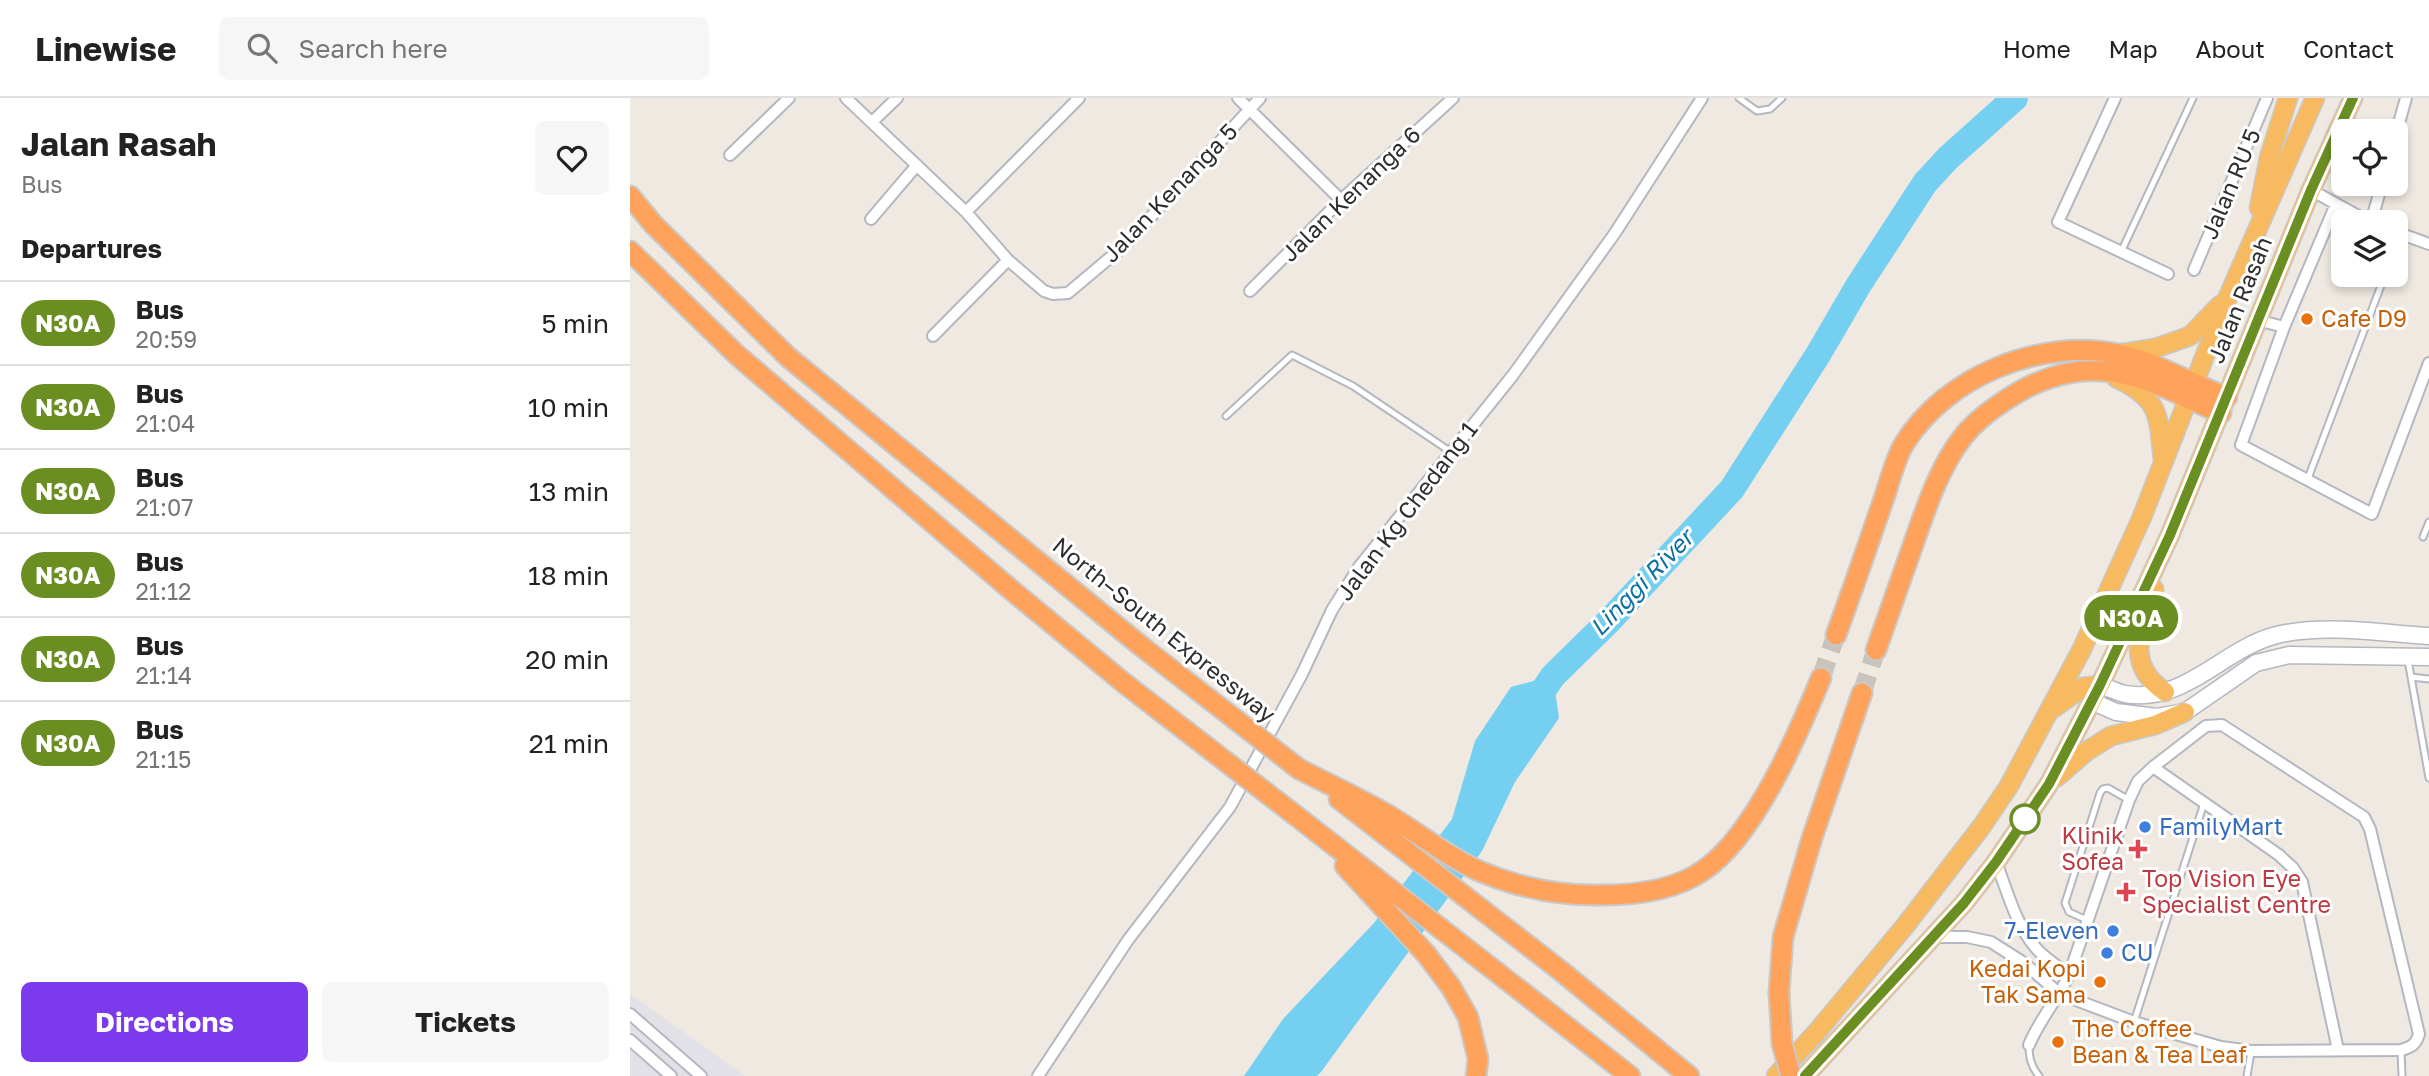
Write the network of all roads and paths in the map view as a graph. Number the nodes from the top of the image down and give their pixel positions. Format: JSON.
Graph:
{"nodes":[{"id":1,"x":789,"y":98,"type":"edge"},
{"id":2,"x":846,"y":98,"type":"edge"},
{"id":3,"x":897,"y":98,"type":"edge"},
{"id":4,"x":1079,"y":98,"type":"edge"},
{"id":5,"x":1238,"y":98,"type":"edge"},
{"id":6,"x":1260,"y":98,"type":"edge"},
{"id":7,"x":1453,"y":98,"type":"edge"},
{"id":8,"x":1702,"y":98,"type":"edge"},
{"id":9,"x":1739,"y":98,"type":"edge"},
{"id":10,"x":1782,"y":98,"type":"edge"},
{"id":11,"x":2115,"y":98,"type":"edge"},
{"id":12,"x":2193,"y":98,"type":"edge"},
{"id":13,"x":2266,"y":98,"type":"edge"},
{"id":14,"x":2315,"y":98,"type":"edge"},
{"id":15,"x":2353,"y":98,"type":"edge"},
{"id":16,"x":2406,"y":98,"type":"edge"},
{"id":17,"x":2286,"y":102,"type":"edge"},
{"id":18,"x":1249,"y":109,"type":"junction"},
{"id":19,"x":2400,"y":119,"type":"edge"},
{"id":20,"x":873,"y":121,"type":"junction"},
{"id":21,"x":730,"y":155,"type":"dead end"},
{"id":22,"x":917,"y":164,"type":"junction"},
{"id":23,"x":2311,"y":190,"type":"junction"},
{"id":24,"x":630,"y":196,"type":"edge"},
{"id":25,"x":1341,"y":200,"type":"junction"},
{"id":26,"x":2336,"y":204,"type":"junction"},
{"id":27,"x":2347,"y":210,"type":"edge"},
{"id":28,"x":966,"y":212,"type":"junction"},
{"id":29,"x":871,"y":219,"type":"dead end"},
{"id":30,"x":2408,"y":237,"type":"edge"},
{"id":31,"x":2429,"y":244,"type":"edge"},
{"id":32,"x":2251,"y":245,"type":"junction"},
{"id":33,"x":630,"y":251,"type":"edge"},
{"id":34,"x":2122,"y":253,"type":"junction"},
{"id":35,"x":1008,"y":260,"type":"junction"},
{"id":36,"x":2194,"y":270,"type":"dead end"},
{"id":37,"x":2168,"y":274,"type":"dead end"},
{"id":38,"x":2380,"y":287,"type":"edge"},
{"id":39,"x":1250,"y":291,"type":"dead end"},
{"id":40,"x":2227,"y":299,"type":"junction"},
{"id":41,"x":2258,"y":320,"type":"junction"},
{"id":42,"x":2284,"y":327,"type":"junction"},
{"id":43,"x":933,"y":337,"type":"dead end"},
{"id":44,"x":2117,"y":354,"type":"junction"},
{"id":45,"x":2429,"y":363,"type":"edge"},
{"id":46,"x":2102,"y":371,"type":"junction"},
{"id":47,"x":2191,"y":392,"type":"junction"},
{"id":48,"x":2224,"y":405,"type":"junction"},
{"id":49,"x":1226,"y":416,"type":"dead end"},
{"id":50,"x":1451,"y":452,"type":"junction"},
{"id":51,"x":2163,"y":462,"type":"junction"},
{"id":52,"x":2307,"y":481,"type":"junction"},
{"id":53,"x":2429,"y":522,"type":"edge"},
{"id":54,"x":2170,"y":535,"type":"junction"},
{"id":55,"x":2423,"y":537,"type":"dead end"},
{"id":56,"x":1836,"y":635,"type":"tunnel mouth"},
{"id":57,"x":2429,"y":636,"type":"edge"},
{"id":58,"x":2081,"y":649,"type":"junction"},
{"id":59,"x":1876,"y":650,"type":"tunnel mouth"},
{"id":60,"x":2407,"y":657,"type":"junction"},
{"id":61,"x":2429,"y":657,"type":"edge"},
{"id":62,"x":2411,"y":677,"type":"junction"},
{"id":63,"x":1821,"y":678,"type":"tunnel mouth"},
{"id":64,"x":2429,"y":679,"type":"edge"},
{"id":65,"x":2091,"y":691,"type":"junction"},
{"id":66,"x":2165,"y":692,"type":"junction"},
{"id":67,"x":1862,"y":693,"type":"tunnel mouth"},
{"id":68,"x":2051,"y":710,"type":"junction"},
{"id":69,"x":2185,"y":712,"type":"junction"},
{"id":70,"x":2426,"y":754,"type":"edge"},
{"id":71,"x":2153,"y":767,"type":"junction"},
{"id":72,"x":1299,"y":769,"type":"junction"},
{"id":73,"x":2429,"y":778,"type":"edge"},
{"id":74,"x":2049,"y":784,"type":"junction"},
{"id":75,"x":2129,"y":800,"type":"junction"},
{"id":76,"x":2204,"y":803,"type":"junction"},
{"id":77,"x":1304,"y":822,"type":"junction"},
{"id":78,"x":1996,"y":862,"type":"junction"},
{"id":79,"x":2088,"y":920,"type":"junction"},
{"id":80,"x":1934,"y":937,"type":"junction"},
{"id":81,"x":2069,"y":975,"type":"junction"},
{"id":82,"x":2060,"y":994,"type":"junction"},
{"id":83,"x":630,"y":1014,"type":"edge"},
{"id":84,"x":2134,"y":1022,"type":"junction"},
{"id":85,"x":630,"y":1040,"type":"edge"},
{"id":86,"x":2029,"y":1045,"type":"joint"},
{"id":87,"x":2338,"y":1050,"type":"junction"},
{"id":88,"x":2401,"y":1050,"type":"junction"},
{"id":89,"x":2251,"y":1051,"type":"junction"},
{"id":90,"x":671,"y":1076,"type":"edge"},
{"id":91,"x":701,"y":1076,"type":"edge"},
{"id":92,"x":1038,"y":1076,"type":"edge"},
{"id":93,"x":1476,"y":1076,"type":"edge"},
{"id":94,"x":1630,"y":1076,"type":"edge"},
{"id":95,"x":1689,"y":1076,"type":"edge"},
{"id":96,"x":1776,"y":1076,"type":"edge"},
{"id":97,"x":1791,"y":1076,"type":"edge"},
{"id":98,"x":1805,"y":1076,"type":"edge"},
{"id":99,"x":2039,"y":1076,"type":"edge"},
{"id":100,"x":2247,"y":1076,"type":"edge"},
{"id":101,"x":2402,"y":1076,"type":"edge"}],
"edges":[{"from":1,"to":21,"type":"street"},
{"from":2,"to":20,"type":"street","name":"Jalan Kenanga 5"},
{"from":3,"to":20,"type":"street"},
{"from":4,"to":28,"type":"street"},
{"from":5,"to":18,"type":"street"},
{"from":6,"to":18,"type":"street","name":"Jalan Kenanga 5"},
{"from":7,"to":25,"type":"street","name":"Jalan Kenanga 6"},
{"from":8,"to":50,"type":"street","name":"Jalan Kg Chedang 1"},
{"from":9,"to":10,"type":"lane"},
{"from":11,"to":34,"type":"street"},
{"from":12,"to":34,"type":"lane"},
{"from":13,"to":17,"type":"street"},
{"from":13,"to":36,"type":"street","name":"Jalan RU 5"},
{"from":14,"to":32,"type":"highway","name":"Jalan Rasah"},
{"from":15,"to":23,"type":"highway","name":"Jalan Rasah"},
{"from":16,"to":19,"type":"street"},
{"from":17,"to":32,"type":"highway"},
{"from":18,"to":25,"type":"street"},
{"from":18,"to":35,"type":"street","name":"Jalan Kenanga 5"},
{"from":20,"to":22,"type":"street","name":"Jalan Kenanga 5"},
{"from":22,"to":28,"type":"street","name":"Jalan Kenanga 5"},
{"from":22,"to":29,"type":"street"},
{"from":23,"to":26,"type":"street"},
{"from":23,"to":41,"type":"highway","name":"Jalan Rasah"},
{"from":24,"to":72,"type":"highway","name":"North–South Expressway","bridge":true},
{"from":25,"to":39,"type":"street","name":"Jalan Kenanga 6"},
{"from":26,"to":27,"type":"street"},
{"from":26,"to":42,"type":"street"},
{"from":28,"to":35,"type":"street","name":"Jalan Kenanga 5"},
{"from":30,"to":31,"type":"street"},
{"from":32,"to":40,"type":"highway","name":"Jalan Rasah"},
{"from":33,"to":77,"type":"highway","bridge":true},
{"from":34,"to":37,"type":"street"},
{"from":35,"to":43,"type":"street"},
{"from":38,"to":52,"type":"lane"},
{"from":40,"to":44,"type":"highway"},
{"from":40,"to":47,"type":"highway","name":"Jalan Rasah"},
{"from":41,"to":42,"type":"street"},
{"from":41,"to":48,"type":"highway","name":"Jalan Rasah"},
{"from":42,"to":52,"type":"street"},
{"from":44,"to":47,"type":"highway"},
{"from":44,"to":56,"type":"highway"},
{"from":45,"to":52,"type":"street"},
{"from":46,"to":47,"type":"highway"},
{"from":46,"to":51,"type":"highway"},
{"from":46,"to":59,"type":"highway"},
{"from":47,"to":48,"type":"highway"},
{"from":47,"to":51,"type":"highway","name":"Jalan Rasah"},
{"from":48,"to":54,"type":"highway","name":"Jalan Rasah"},
{"from":49,"to":50,"type":"lane"},
{"from":50,"to":92,"type":"street","name":"Jalan Kg Chedang 1"},
{"from":51,"to":58,"type":"highway","name":"Jalan Rasah"},
{"from":53,"to":55,"type":"lane"},
{"from":54,"to":65,"type":"highway","name":"Jalan Rasah"},
{"from":54,"to":66,"type":"highway"},
{"from":57,"to":66,"type":"main road"},
{"from":58,"to":65,"type":"highway"},
{"from":58,"to":68,"type":"highway","name":"Jalan Rasah"},
{"from":60,"to":61,"type":"main road"},
{"from":60,"to":62,"type":"lane"},
{"from":60,"to":69,"type":"main road"},
{"from":62,"to":64,"type":"lane"},
{"from":62,"to":70,"type":"lane"},
{"from":63,"to":72,"type":"highway"},
{"from":65,"to":66,"type":"main road"},
{"from":65,"to":68,"type":"highway"},
{"from":65,"to":69,"type":"main road"},
{"from":65,"to":74,"type":"highway","name":"Jalan Rasah"},
{"from":67,"to":97,"type":"highway","bridge":true},
{"from":68,"to":96,"type":"highway","name":"Jalan Rasah"},
{"from":69,"to":74,"type":"highway"},
{"from":70,"to":73,"type":"lane"},
{"from":71,"to":75,"type":"street"},
{"from":71,"to":76,"type":"street"},
{"from":71,"to":88,"type":"street"},
{"from":72,"to":95,"type":"highway","name":"North–South Expressway"},
{"from":74,"to":78,"type":"highway","name":"Jalan Rasah"},
{"from":75,"to":79,"type":"street"},
{"from":75,"to":79,"type":"lane"},
{"from":76,"to":84,"type":"lane"},
{"from":76,"to":87,"type":"street"},
{"from":77,"to":93,"type":"highway"},
{"from":77,"to":94,"type":"highway"},
{"from":78,"to":80,"type":"highway","name":"Jalan Rasah"},
{"from":78,"to":81,"type":"street"},
{"from":79,"to":81,"type":"street"},
{"from":80,"to":82,"type":"street"},
{"from":80,"to":98,"type":"highway","name":"Jalan Rasah"},
{"from":81,"to":82,"type":"street"},
{"from":82,"to":84,"type":"street"},
{"from":82,"to":86,"type":"street"},
{"from":83,"to":91,"type":"street"},
{"from":84,"to":89,"type":"street"},
{"from":85,"to":90,"type":"street"},
{"from":86,"to":99,"type":"lane"},
{"from":87,"to":88,"type":"street"},
{"from":87,"to":89,"type":"street"},
{"from":88,"to":101,"type":"lane"},
{"from":89,"to":100,"type":"lane"}]}
